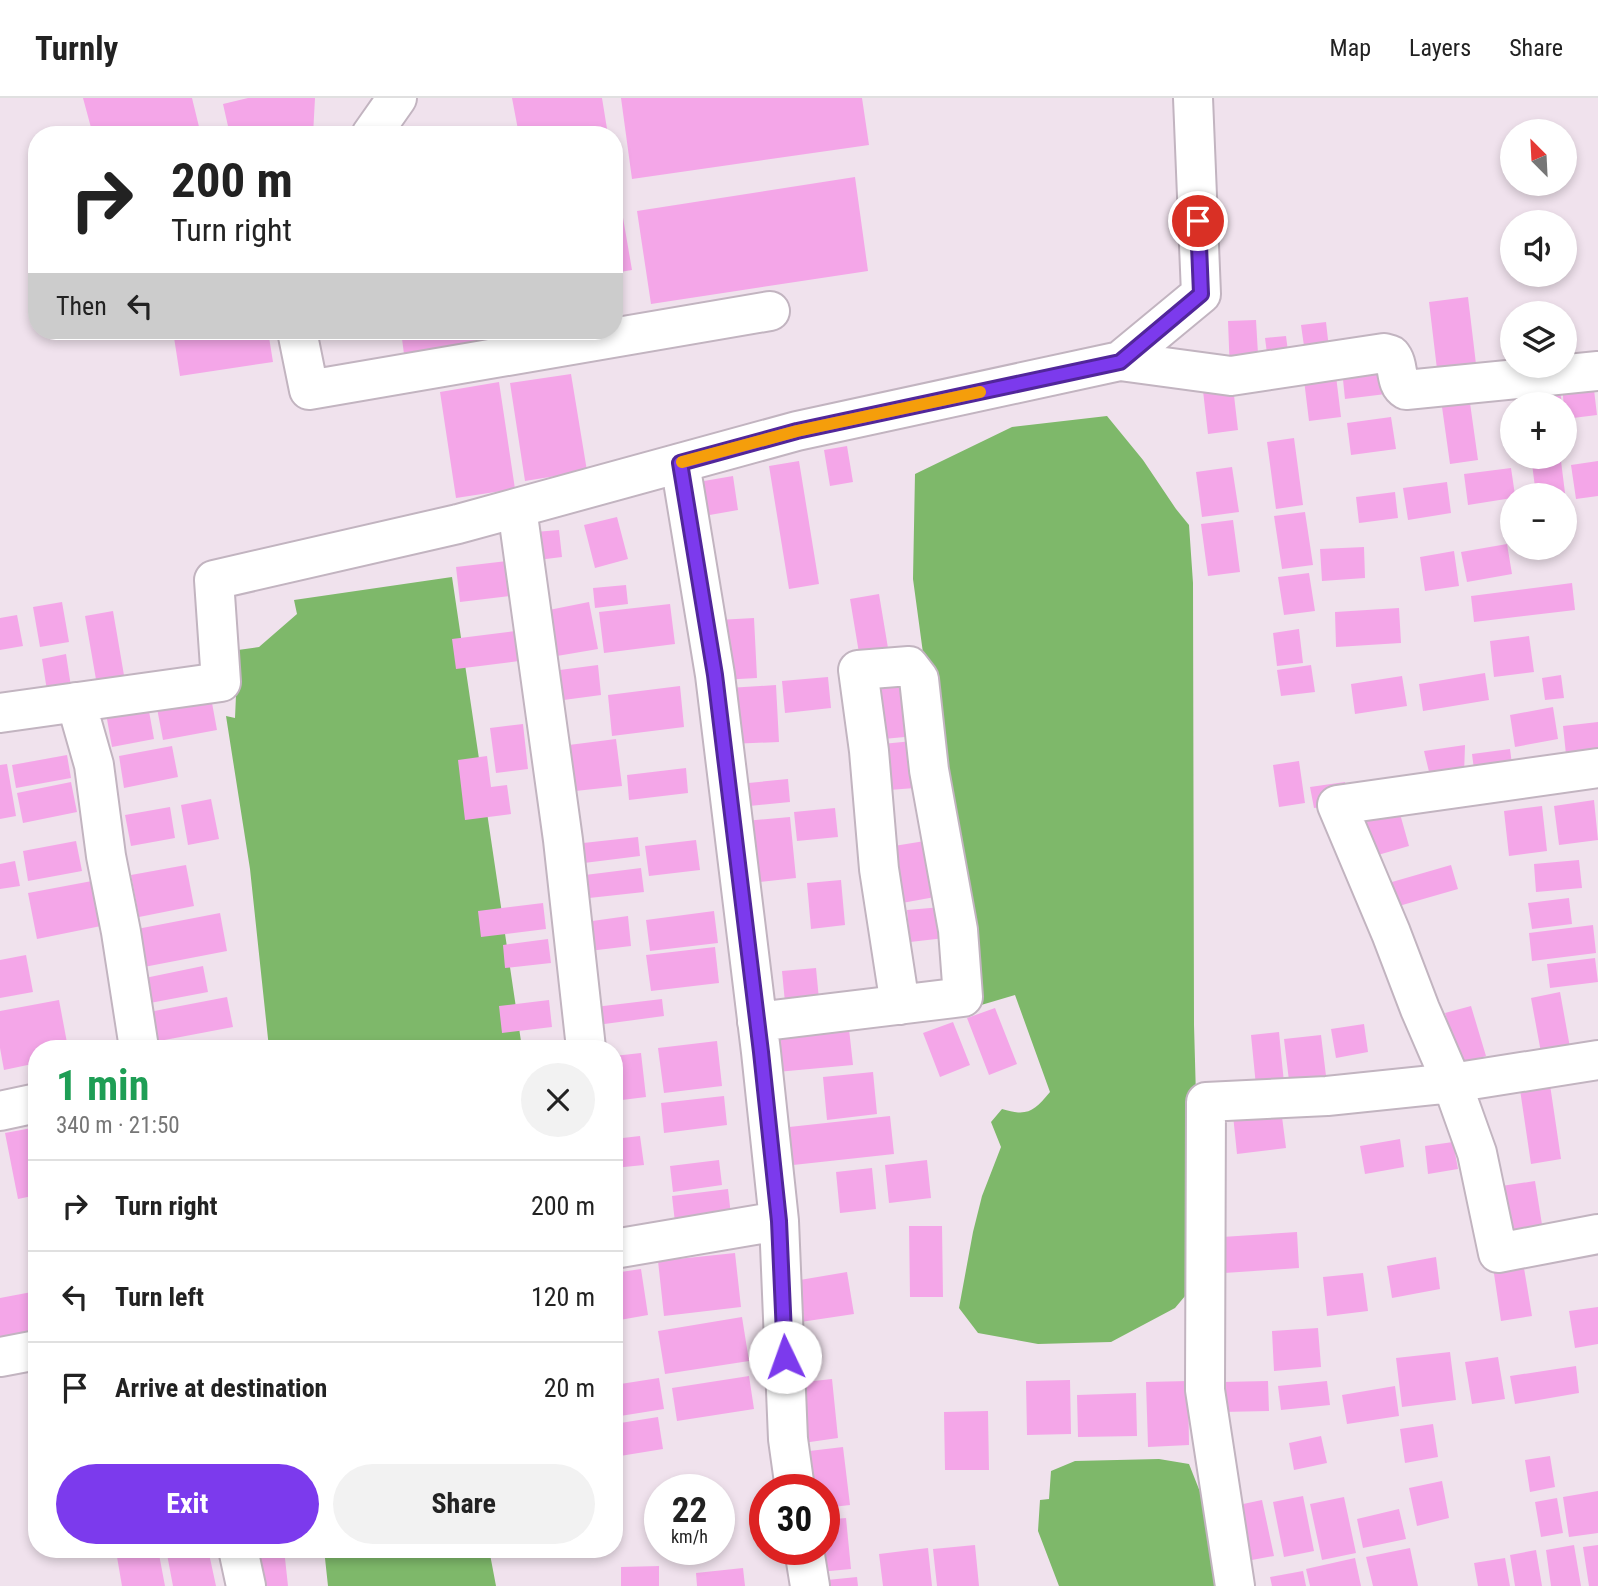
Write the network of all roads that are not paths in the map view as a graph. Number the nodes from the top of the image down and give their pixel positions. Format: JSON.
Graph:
{"nodes":[{"id":1,"x":397,"y":98,"type":"edge"},
{"id":2,"x":1193,"y":98,"type":"edge"},
{"id":3,"x":377,"y":126,"type":"edge"},
{"id":4,"x":770,"y":311,"type":"dead end"},
{"id":5,"x":623,"y":337,"type":"edge"},
{"id":6,"x":298,"y":340,"type":"edge"},
{"id":7,"x":604,"y":340,"type":"edge"},
{"id":8,"x":1120,"y":362,"type":"junction"},
{"id":9,"x":1598,"y":371,"type":"edge"},
{"id":10,"x":680,"y":463,"type":"junction"},
{"id":11,"x":517,"y":508,"type":"junction"},
{"id":12,"x":76,"y":702,"type":"junction"},
{"id":13,"x":0,"y":713,"type":"edge"},
{"id":14,"x":1598,"y":768,"type":"edge"},
{"id":15,"x":900,"y":1005,"type":"junction"},
{"id":16,"x":757,"y":1022,"type":"junction"},
{"id":17,"x":138,"y":1040,"type":"edge"},
{"id":18,"x":585,"y":1040,"type":"edge"},
{"id":19,"x":1598,"y":1060,"type":"edge"},
{"id":20,"x":1452,"y":1083,"type":"junction"},
{"id":21,"x":28,"y":1105,"type":"edge"},
{"id":22,"x":0,"y":1111,"type":"edge"},
{"id":23,"x":779,"y":1221,"type":"junction"},
{"id":24,"x":1598,"y":1234,"type":"edge"},
{"id":25,"x":623,"y":1247,"type":"edge"},
{"id":26,"x":28,"y":1352,"type":"edge"},
{"id":27,"x":0,"y":1357,"type":"edge"},
{"id":28,"x":793,"y":1474,"type":"edge"},
{"id":29,"x":240,"y":1558,"type":"edge"},
{"id":30,"x":807,"y":1565,"type":"edge"},
{"id":31,"x":246,"y":1586,"type":"edge"},
{"id":32,"x":810,"y":1586,"type":"edge"},
{"id":33,"x":1235,"y":1586,"type":"edge"}],
"edges":[{"from":1,"to":3,"type":"street"},
{"from":2,"to":8,"type":"street"},
{"from":4,"to":5,"type":"street"},
{"from":6,"to":7,"type":"street"},
{"from":8,"to":9,"type":"street"},
{"from":8,"to":10,"type":"street"},
{"from":10,"to":11,"type":"street"},
{"from":10,"to":16,"type":"street"},
{"from":11,"to":12,"type":"street"},
{"from":11,"to":18,"type":"street"},
{"from":12,"to":13,"type":"street"},
{"from":12,"to":17,"type":"street"},
{"from":14,"to":20,"type":"street"},
{"from":15,"to":15,"type":"street"},
{"from":15,"to":16,"type":"street"},
{"from":16,"to":23,"type":"street"},
{"from":19,"to":20,"type":"street"},
{"from":20,"to":24,"type":"street"},
{"from":20,"to":33,"type":"street"},
{"from":21,"to":22,"type":"street"},
{"from":23,"to":25,"type":"street"},
{"from":23,"to":28,"type":"street"},
{"from":26,"to":27,"type":"street"},
{"from":29,"to":31,"type":"street"},
{"from":30,"to":32,"type":"street"}]}
